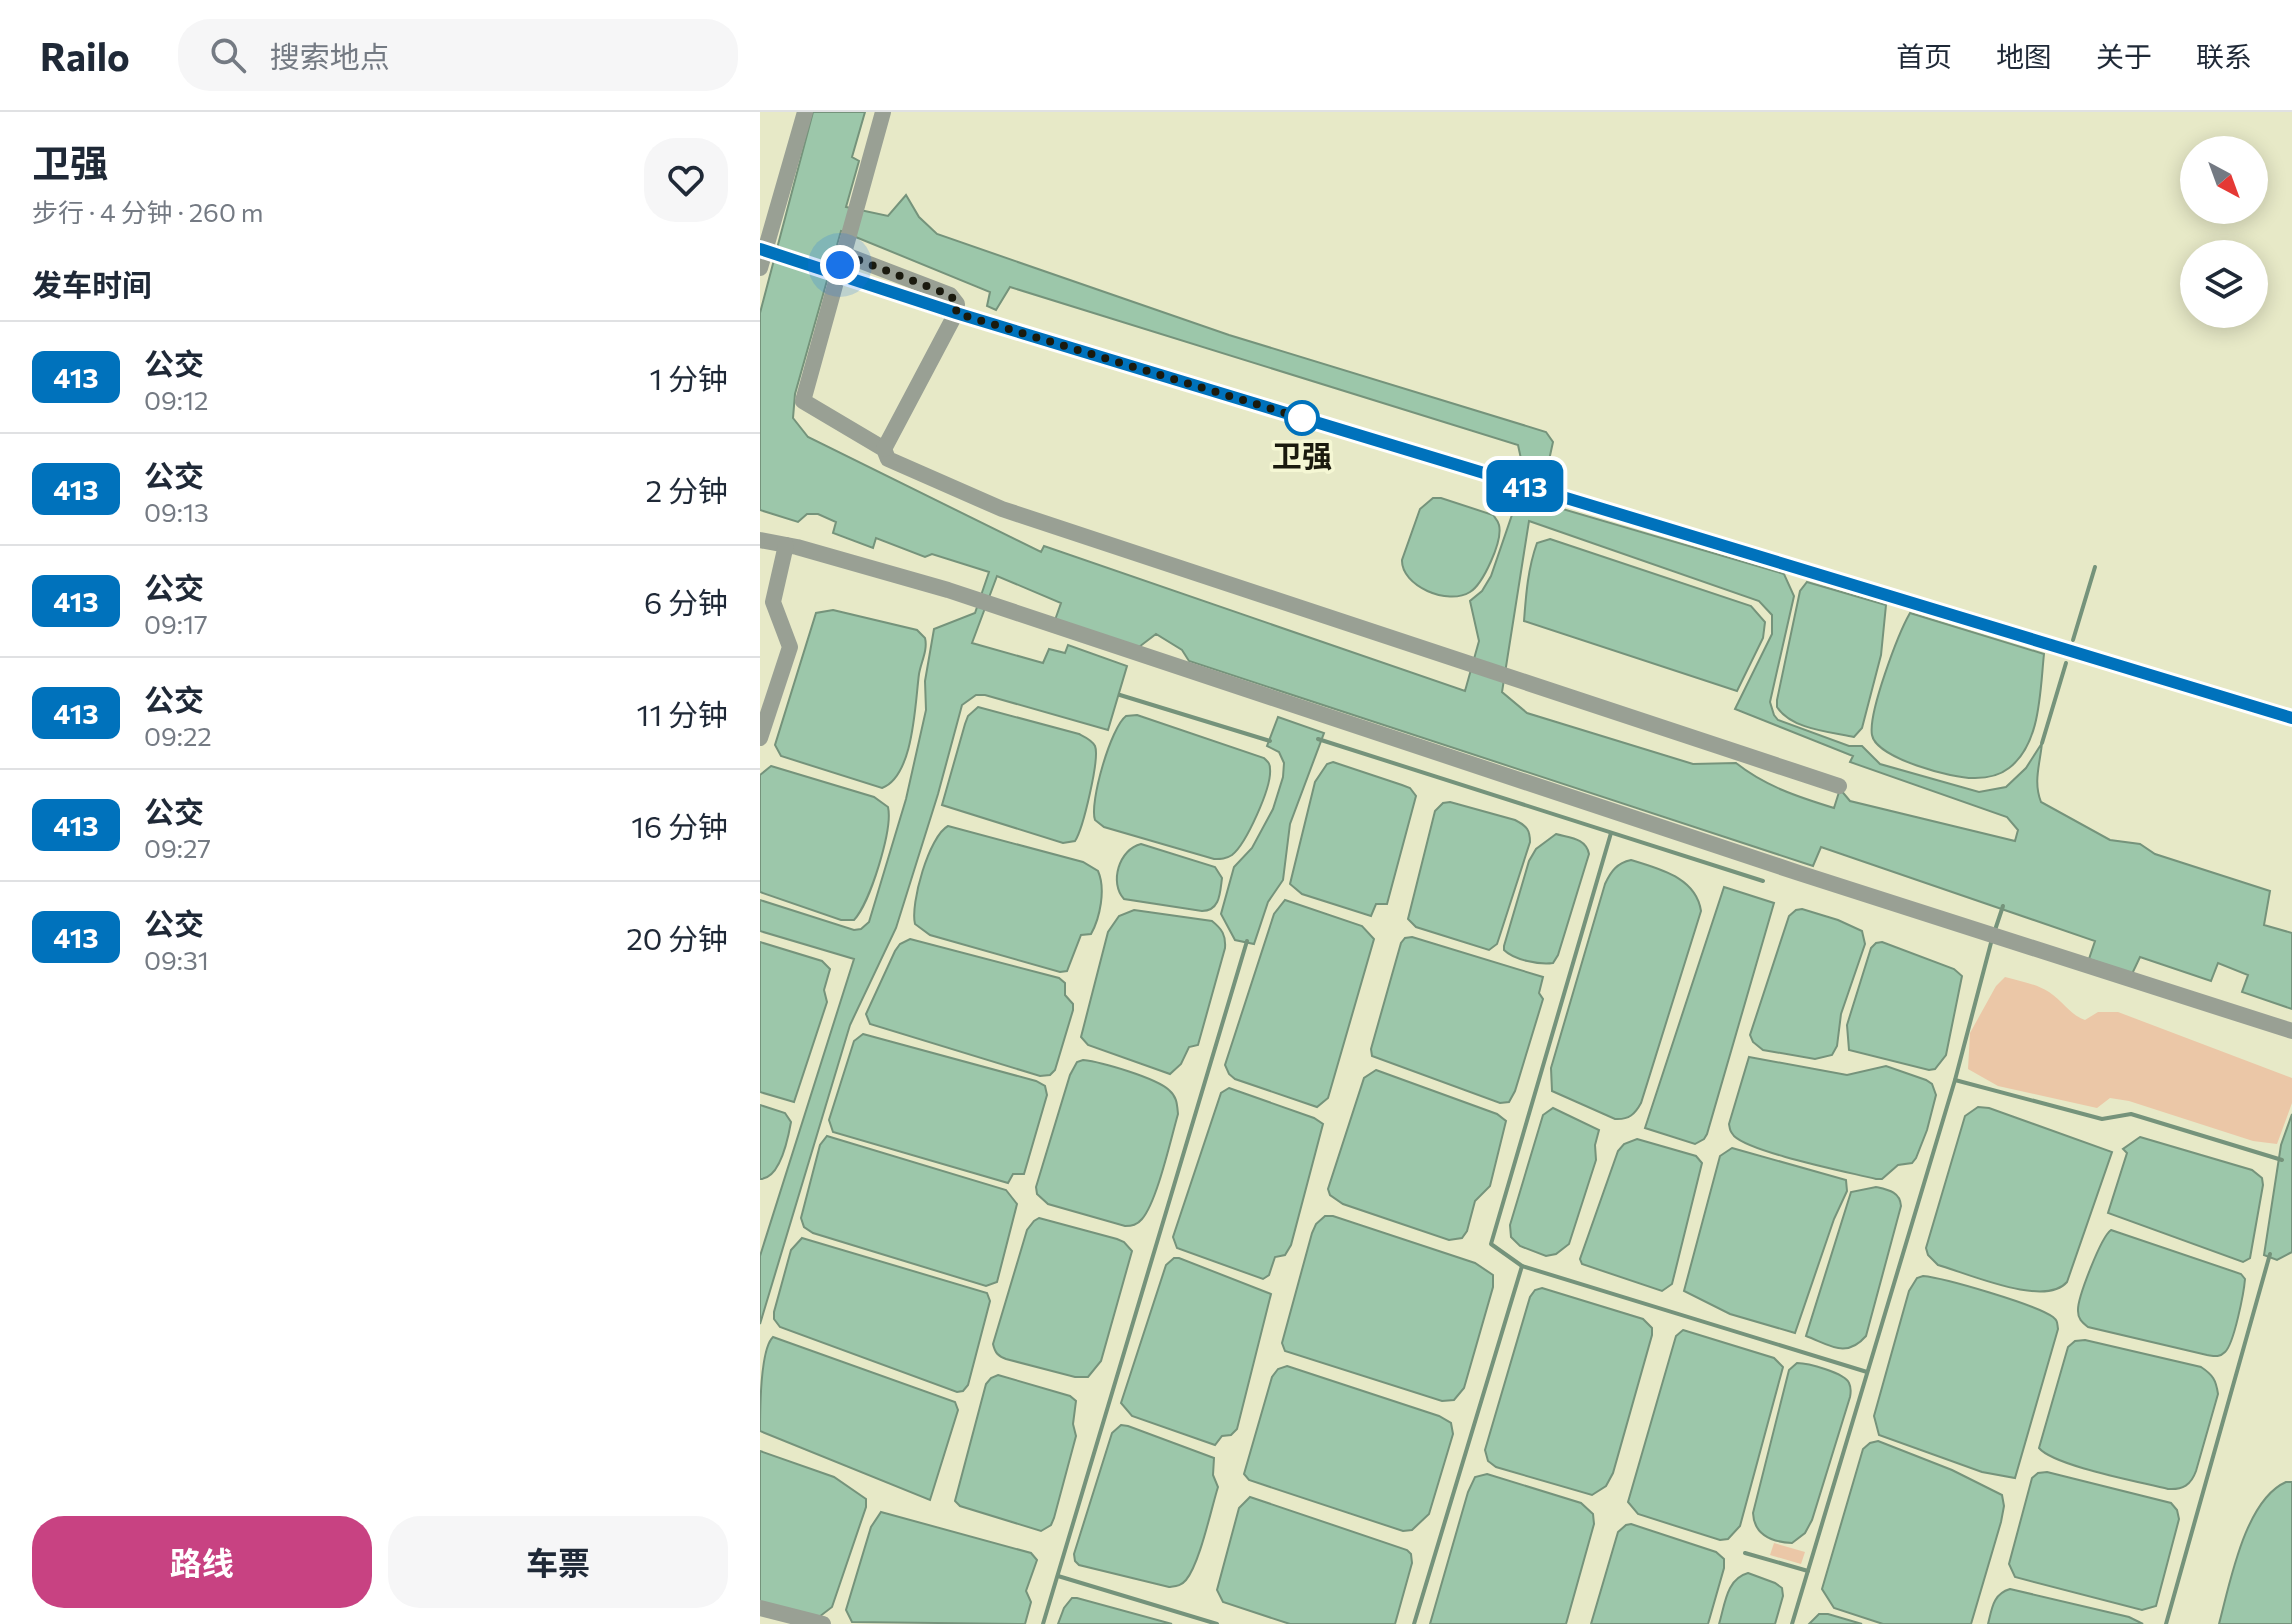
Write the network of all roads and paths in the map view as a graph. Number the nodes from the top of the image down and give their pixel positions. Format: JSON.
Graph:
{"nodes":[{"id":1,"x":805,"y":112,"type":"edge"},
{"id":2,"x":883,"y":112,"type":"edge"},
{"id":3,"x":766,"y":223,"type":"edge"},
{"id":4,"x":760,"y":248,"type":"edge"},
{"id":5,"x":843,"y":254,"type":"junction"},
{"id":6,"x":760,"y":268,"type":"edge"},
{"id":7,"x":950,"y":312,"type":"junction"},
{"id":8,"x":884,"y":449,"type":"junction"},
{"id":9,"x":760,"y":540,"type":"edge"},
{"id":10,"x":786,"y":545,"type":"junction"},
{"id":11,"x":768,"y":604,"type":"edge"},
{"id":12,"x":2292,"y":718,"type":"edge"},
{"id":13,"x":760,"y":738,"type":"edge"},
{"id":14,"x":1839,"y":786,"type":"dead end"},
{"id":15,"x":2292,"y":1031,"type":"edge"},
{"id":16,"x":760,"y":1608,"type":"edge"},
{"id":17,"x":823,"y":1624,"type":"edge"}],
"edges":[{"from":1,"to":3,"type":"street"},
{"from":2,"to":5,"type":"street"},
{"from":3,"to":6,"type":"street"},
{"from":4,"to":7,"type":"street","bridge":true},
{"from":5,"to":7,"type":"street"},
{"from":5,"to":8,"type":"street"},
{"from":7,"to":8,"type":"street"},
{"from":7,"to":12,"type":"street"},
{"from":8,"to":14,"type":"street"},
{"from":9,"to":10,"type":"street"},
{"from":10,"to":11,"type":"street"},
{"from":10,"to":15,"type":"street"},
{"from":11,"to":13,"type":"street"},
{"from":16,"to":17,"type":"street"}]}
